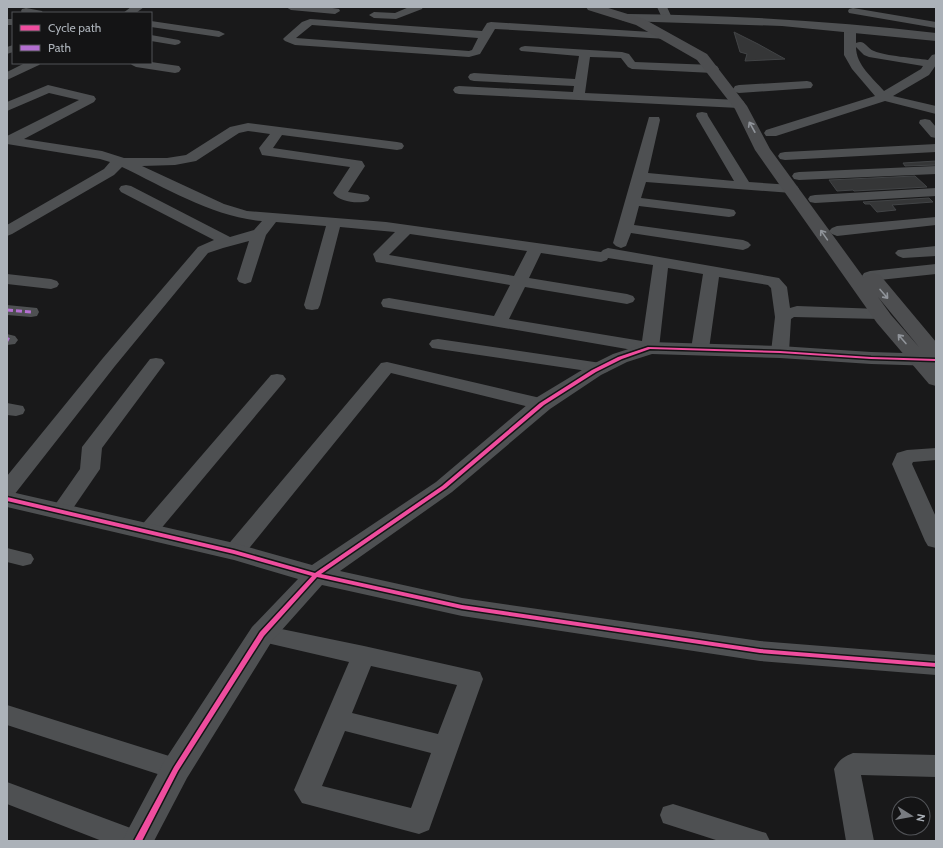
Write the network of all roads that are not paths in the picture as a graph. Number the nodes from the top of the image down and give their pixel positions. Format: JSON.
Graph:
{"nodes":[{"id":1,"x":139,"y":7,"type":"edge"},
{"id":2,"x":291,"y":7,"type":"edge"},
{"id":3,"x":382,"y":7,"type":"edge"},
{"id":4,"x":418,"y":7,"type":"edge"},
{"id":5,"x":592,"y":7,"type":"edge"},
{"id":6,"x":615,"y":7,"type":"edge"},
{"id":7,"x":325,"y":9,"type":"edge"},
{"id":8,"x":26,"y":11,"type":"dead end"},
{"id":9,"x":853,"y":11,"type":"dead end"},
{"id":10,"x":32,"y":12,"type":"edge"},
{"id":11,"x":130,"y":12,"type":"edge"},
{"id":12,"x":344,"y":12,"type":"dead end"},
{"id":13,"x":649,"y":18,"type":"edge"},
{"id":14,"x":152,"y":24,"type":"edge"},
{"id":15,"x":936,"y":25,"type":"edge"},
{"id":16,"x":366,"y":26,"type":"junction"},
{"id":17,"x":396,"y":28,"type":"junction"},
{"id":18,"x":425,"y":30,"type":"junction"},
{"id":19,"x":850,"y":31,"type":"junction"},
{"id":20,"x":453,"y":33,"type":"junction"},
{"id":21,"x":219,"y":34,"type":"dead end"},
{"id":22,"x":485,"y":35,"type":"junction"},
{"id":23,"x":667,"y":36,"type":"junction"},
{"id":24,"x":936,"y":37,"type":"edge"},
{"id":25,"x":152,"y":38,"type":"edge"},
{"id":26,"x":936,"y":40,"type":"edge"},
{"id":27,"x":175,"y":42,"type":"dead end"},
{"id":28,"x":350,"y":45,"type":"junction"},
{"id":29,"x":860,"y":45,"type":"dead end"},
{"id":30,"x":382,"y":47,"type":"junction"},
{"id":31,"x":525,"y":49,"type":"dead end"},
{"id":32,"x":412,"y":50,"type":"junction"},
{"id":33,"x":443,"y":52,"type":"junction"},
{"id":34,"x":583,"y":53,"type":"junction"},
{"id":35,"x":33,"y":64,"type":"edge"},
{"id":36,"x":142,"y":64,"type":"edge"},
{"id":37,"x":932,"y":67,"type":"edge"},
{"id":38,"x":175,"y":69,"type":"dead end"},
{"id":39,"x":713,"y":69,"type":"junction"},
{"id":40,"x":7,"y":76,"type":"edge"},
{"id":41,"x":474,"y":77,"type":"dead end"},
{"id":42,"x":581,"y":83,"type":"junction"},
{"id":43,"x":807,"y":86,"type":"dead end"},
{"id":44,"x":459,"y":90,"type":"dead end"},
{"id":45,"x":579,"y":96,"type":"junction"},
{"id":46,"x":739,"y":97,"type":"junction"},
{"id":47,"x":883,"y":97,"type":"junction"},
{"id":48,"x":7,"y":107,"type":"edge"},
{"id":49,"x":936,"y":110,"type":"edge"},
{"id":50,"x":702,"y":116,"type":"dead end"},
{"id":51,"x":654,"y":120,"type":"dead end"},
{"id":52,"x":925,"y":123,"type":"dead end"},
{"id":53,"x":279,"y":131,"type":"junction"},
{"id":54,"x":771,"y":132,"type":"junction"},
{"id":55,"x":936,"y":134,"type":"edge"},
{"id":56,"x":8,"y":140,"type":"edge"},
{"id":57,"x":397,"y":146,"type":"dead end"},
{"id":58,"x":936,"y":148,"type":"edge"},
{"id":59,"x":785,"y":156,"type":"junction"},
{"id":60,"x":118,"y":160,"type":"junction"},
{"id":61,"x":936,"y":170,"type":"edge"},
{"id":62,"x":640,"y":177,"type":"junction"},
{"id":63,"x":796,"y":182,"type":"junction"},
{"id":64,"x":744,"y":186,"type":"junction"},
{"id":65,"x":126,"y":189,"type":"dead end"},
{"id":66,"x":936,"y":192,"type":"edge"},
{"id":67,"x":363,"y":198,"type":"dead end"},
{"id":68,"x":815,"y":199,"type":"junction"},
{"id":69,"x":633,"y":201,"type":"junction"},
{"id":70,"x":729,"y":213,"type":"dead end"},
{"id":71,"x":271,"y":218,"type":"junction"},
{"id":72,"x":936,"y":221,"type":"edge"},
{"id":73,"x":334,"y":222,"type":"junction"},
{"id":74,"x":625,"y":228,"type":"junction"},
{"id":75,"x":406,"y":229,"type":"junction"},
{"id":76,"x":7,"y":231,"type":"edge"},
{"id":77,"x":837,"y":231,"type":"junction"},
{"id":78,"x":259,"y":232,"type":"junction"},
{"id":79,"x":227,"y":241,"type":"junction"},
{"id":80,"x":743,"y":245,"type":"dead end"},
{"id":81,"x":536,"y":248,"type":"junction"},
{"id":82,"x":610,"y":251,"type":"junction"},
{"id":83,"x":936,"y":251,"type":"edge"},
{"id":84,"x":903,"y":253,"type":"dead end"},
{"id":85,"x":661,"y":262,"type":"junction"},
{"id":86,"x":936,"y":269,"type":"edge"},
{"id":87,"x":712,"y":270,"type":"junction"},
{"id":88,"x":870,"y":276,"type":"junction"},
{"id":89,"x":7,"y":279,"type":"edge"},
{"id":90,"x":245,"y":280,"type":"dead end"},
{"id":91,"x":520,"y":281,"type":"junction"},
{"id":92,"x":51,"y":284,"type":"dead end"},
{"id":93,"x":627,"y":299,"type":"dead end"},
{"id":94,"x":389,"y":303,"type":"dead end"},
{"id":95,"x":312,"y":305,"type":"dead end"},
{"id":96,"x":7,"y":310,"type":"edge"},
{"id":97,"x":31,"y":312,"type":"dead end"},
{"id":98,"x":880,"y":314,"type":"junction"},
{"id":99,"x":783,"y":317,"type":"junction"},
{"id":100,"x":499,"y":322,"type":"junction"},
{"id":101,"x":438,"y":344,"type":"dead end"},
{"id":102,"x":650,"y":348,"type":"junction"},
{"id":103,"x":700,"y":349,"type":"junction"},
{"id":104,"x":780,"y":352,"type":"junction"},
{"id":105,"x":930,"y":358,"type":"edge"},
{"id":106,"x":156,"y":363,"type":"dead end"},
{"id":107,"x":601,"y":368,"type":"junction"},
{"id":108,"x":277,"y":379,"type":"dead end"},
{"id":109,"x":936,"y":380,"type":"edge"},
{"id":110,"x":542,"y":404,"type":"junction"},
{"id":111,"x":936,"y":454,"type":"edge"},
{"id":112,"x":7,"y":490,"type":"edge"},
{"id":113,"x":7,"y":499,"type":"edge"},
{"id":114,"x":60,"y":512,"type":"junction"},
{"id":115,"x":146,"y":532,"type":"junction"},
{"id":116,"x":936,"y":541,"type":"edge"},
{"id":117,"x":234,"y":552,"type":"junction"},
{"id":118,"x":316,"y":575,"type":"junction"},
{"id":119,"x":262,"y":634,"type":"junction"},
{"id":120,"x":364,"y":655,"type":"junction"},
{"id":121,"x":936,"y":665,"type":"edge"},
{"id":122,"x":7,"y":715,"type":"edge"},
{"id":123,"x":336,"y":719,"type":"junction"},
{"id":124,"x":447,"y":747,"type":"junction"},
{"id":125,"x":936,"y":766,"type":"edge"},
{"id":126,"x":176,"y":768,"type":"junction"},
{"id":127,"x":7,"y":793,"type":"edge"},
{"id":128,"x":673,"y":815,"type":"dead end"},
{"id":129,"x":134,"y":841,"type":"edge"},
{"id":130,"x":138,"y":841,"type":"edge"},
{"id":131,"x":756,"y":841,"type":"edge"},
{"id":132,"x":860,"y":841,"type":"edge"}],
"edges":[{"from":1,"to":11,"type":"street"},
{"from":2,"to":7,"type":"street"},
{"from":3,"to":4,"type":"street"},
{"from":5,"to":13,"type":"main road"},
{"from":6,"to":13,"type":"main road"},
{"from":7,"to":12,"type":"street"},
{"from":8,"to":10,"type":"street"},
{"from":9,"to":15,"type":"street"},
{"from":13,"to":19,"type":"street"},
{"from":13,"to":23,"type":"main road"},
{"from":13,"to":24,"type":"street"},
{"from":13,"to":46,"type":"main road"},
{"from":14,"to":21,"type":"street"},
{"from":16,"to":17,"type":"street"},
{"from":16,"to":28,"type":"street"},
{"from":16,"to":28,"type":"street"},
{"from":17,"to":18,"type":"street"},
{"from":17,"to":30,"type":"street"},
{"from":18,"to":20,"type":"street"},
{"from":18,"to":32,"type":"street"},
{"from":19,"to":26,"type":"street"},
{"from":19,"to":47,"type":"street"},
{"from":20,"to":22,"type":"street"},
{"from":20,"to":33,"type":"street"},
{"from":22,"to":23,"type":"street"},
{"from":22,"to":33,"type":"street"},
{"from":23,"to":39,"type":"main road"},
{"from":25,"to":27,"type":"street"},
{"from":28,"to":30,"type":"street"},
{"from":29,"to":37,"type":"street"},
{"from":30,"to":32,"type":"street"},
{"from":31,"to":34,"type":"street"},
{"from":32,"to":33,"type":"street"},
{"from":34,"to":39,"type":"street"},
{"from":34,"to":42,"type":"street"},
{"from":35,"to":40,"type":"street"},
{"from":36,"to":38,"type":"street"},
{"from":37,"to":47,"type":"street"},
{"from":39,"to":46,"type":"main road"},
{"from":41,"to":42,"type":"street"},
{"from":42,"to":45,"type":"street"},
{"from":43,"to":46,"type":"street"},
{"from":44,"to":45,"type":"street"},
{"from":45,"to":46,"type":"street"},
{"from":46,"to":54,"type":"main road"},
{"from":63,"to":46,"type":"main road","one_way":true},
{"from":47,"to":49,"type":"street"},
{"from":47,"to":54,"type":"street"},
{"from":48,"to":56,"type":"street"},
{"from":50,"to":64,"type":"street"},
{"from":51,"to":62,"type":"street"},
{"from":52,"to":55,"type":"street"},
{"from":53,"to":57,"type":"street"},
{"from":53,"to":60,"type":"street"},
{"from":53,"to":67,"type":"street"},
{"from":54,"to":59,"type":"main road"},
{"from":56,"to":60,"type":"street"},
{"from":58,"to":59,"type":"street"},
{"from":59,"to":63,"type":"main road"},
{"from":60,"to":71,"type":"street"},
{"from":60,"to":76,"type":"street"},
{"from":61,"to":63,"type":"street"},
{"from":62,"to":64,"type":"street"},
{"from":62,"to":69,"type":"street"},
{"from":63,"to":64,"type":"street"},
{"from":63,"to":68,"type":"main road"},
{"from":98,"to":63,"type":"main road","one_way":true},
{"from":65,"to":79,"type":"street"},
{"from":66,"to":68,"type":"street"},
{"from":68,"to":77,"type":"main road"},
{"from":69,"to":70,"type":"street"},
{"from":69,"to":74,"type":"street"},
{"from":71,"to":73,"type":"street"},
{"from":71,"to":78,"type":"street"},
{"from":72,"to":77,"type":"street"},
{"from":73,"to":75,"type":"street"},
{"from":73,"to":95,"type":"street"},
{"from":74,"to":80,"type":"street"},
{"from":74,"to":82,"type":"street"},
{"from":75,"to":81,"type":"street"},
{"from":75,"to":91,"type":"street"},
{"from":77,"to":88,"type":"main road"},
{"from":78,"to":79,"type":"street"},
{"from":78,"to":90,"type":"street"},
{"from":79,"to":112,"type":"street"},
{"from":81,"to":82,"type":"street"},
{"from":81,"to":91,"type":"street"},
{"from":82,"to":85,"type":"street"},
{"from":83,"to":84,"type":"street"},
{"from":85,"to":87,"type":"street"},
{"from":85,"to":102,"type":"street"},
{"from":86,"to":88,"type":"street"},
{"from":87,"to":99,"type":"street"},
{"from":87,"to":103,"type":"street"},
{"from":88,"to":105,"type":"main road","one_way":true},
{"from":89,"to":92,"type":"street"},
{"from":91,"to":93,"type":"street"},
{"from":91,"to":100,"type":"street"},
{"from":94,"to":100,"type":"street"},
{"from":96,"to":97,"type":"street"},
{"from":98,"to":99,"type":"street"},
{"from":105,"to":98,"type":"main road","one_way":true},
{"from":99,"to":104,"type":"street"},
{"from":100,"to":102,"type":"street"},
{"from":101,"to":107,"type":"street"},
{"from":102,"to":103,"type":"street"},
{"from":102,"to":107,"type":"street"},
{"from":103,"to":104,"type":"street"},
{"from":104,"to":105,"type":"street"},
{"from":105,"to":109,"type":"main road"},
{"from":106,"to":114,"type":"street"},
{"from":107,"to":110,"type":"street"},
{"from":108,"to":115,"type":"street"},
{"from":110,"to":117,"type":"street"},
{"from":110,"to":118,"type":"street"},
{"from":111,"to":116,"type":"street"},
{"from":113,"to":114,"type":"street"},
{"from":114,"to":115,"type":"street"},
{"from":115,"to":117,"type":"street"},
{"from":117,"to":118,"type":"street"},
{"from":118,"to":119,"type":"street"},
{"from":118,"to":121,"type":"street"},
{"from":119,"to":120,"type":"street"},
{"from":119,"to":126,"type":"street"},
{"from":120,"to":123,"type":"street"},
{"from":120,"to":124,"type":"street"},
{"from":122,"to":126,"type":"street"},
{"from":123,"to":124,"type":"street"},
{"from":123,"to":124,"type":"street"},
{"from":125,"to":132,"type":"street"},
{"from":126,"to":130,"type":"street"},
{"from":127,"to":129,"type":"street"},
{"from":128,"to":131,"type":"street"}]}
